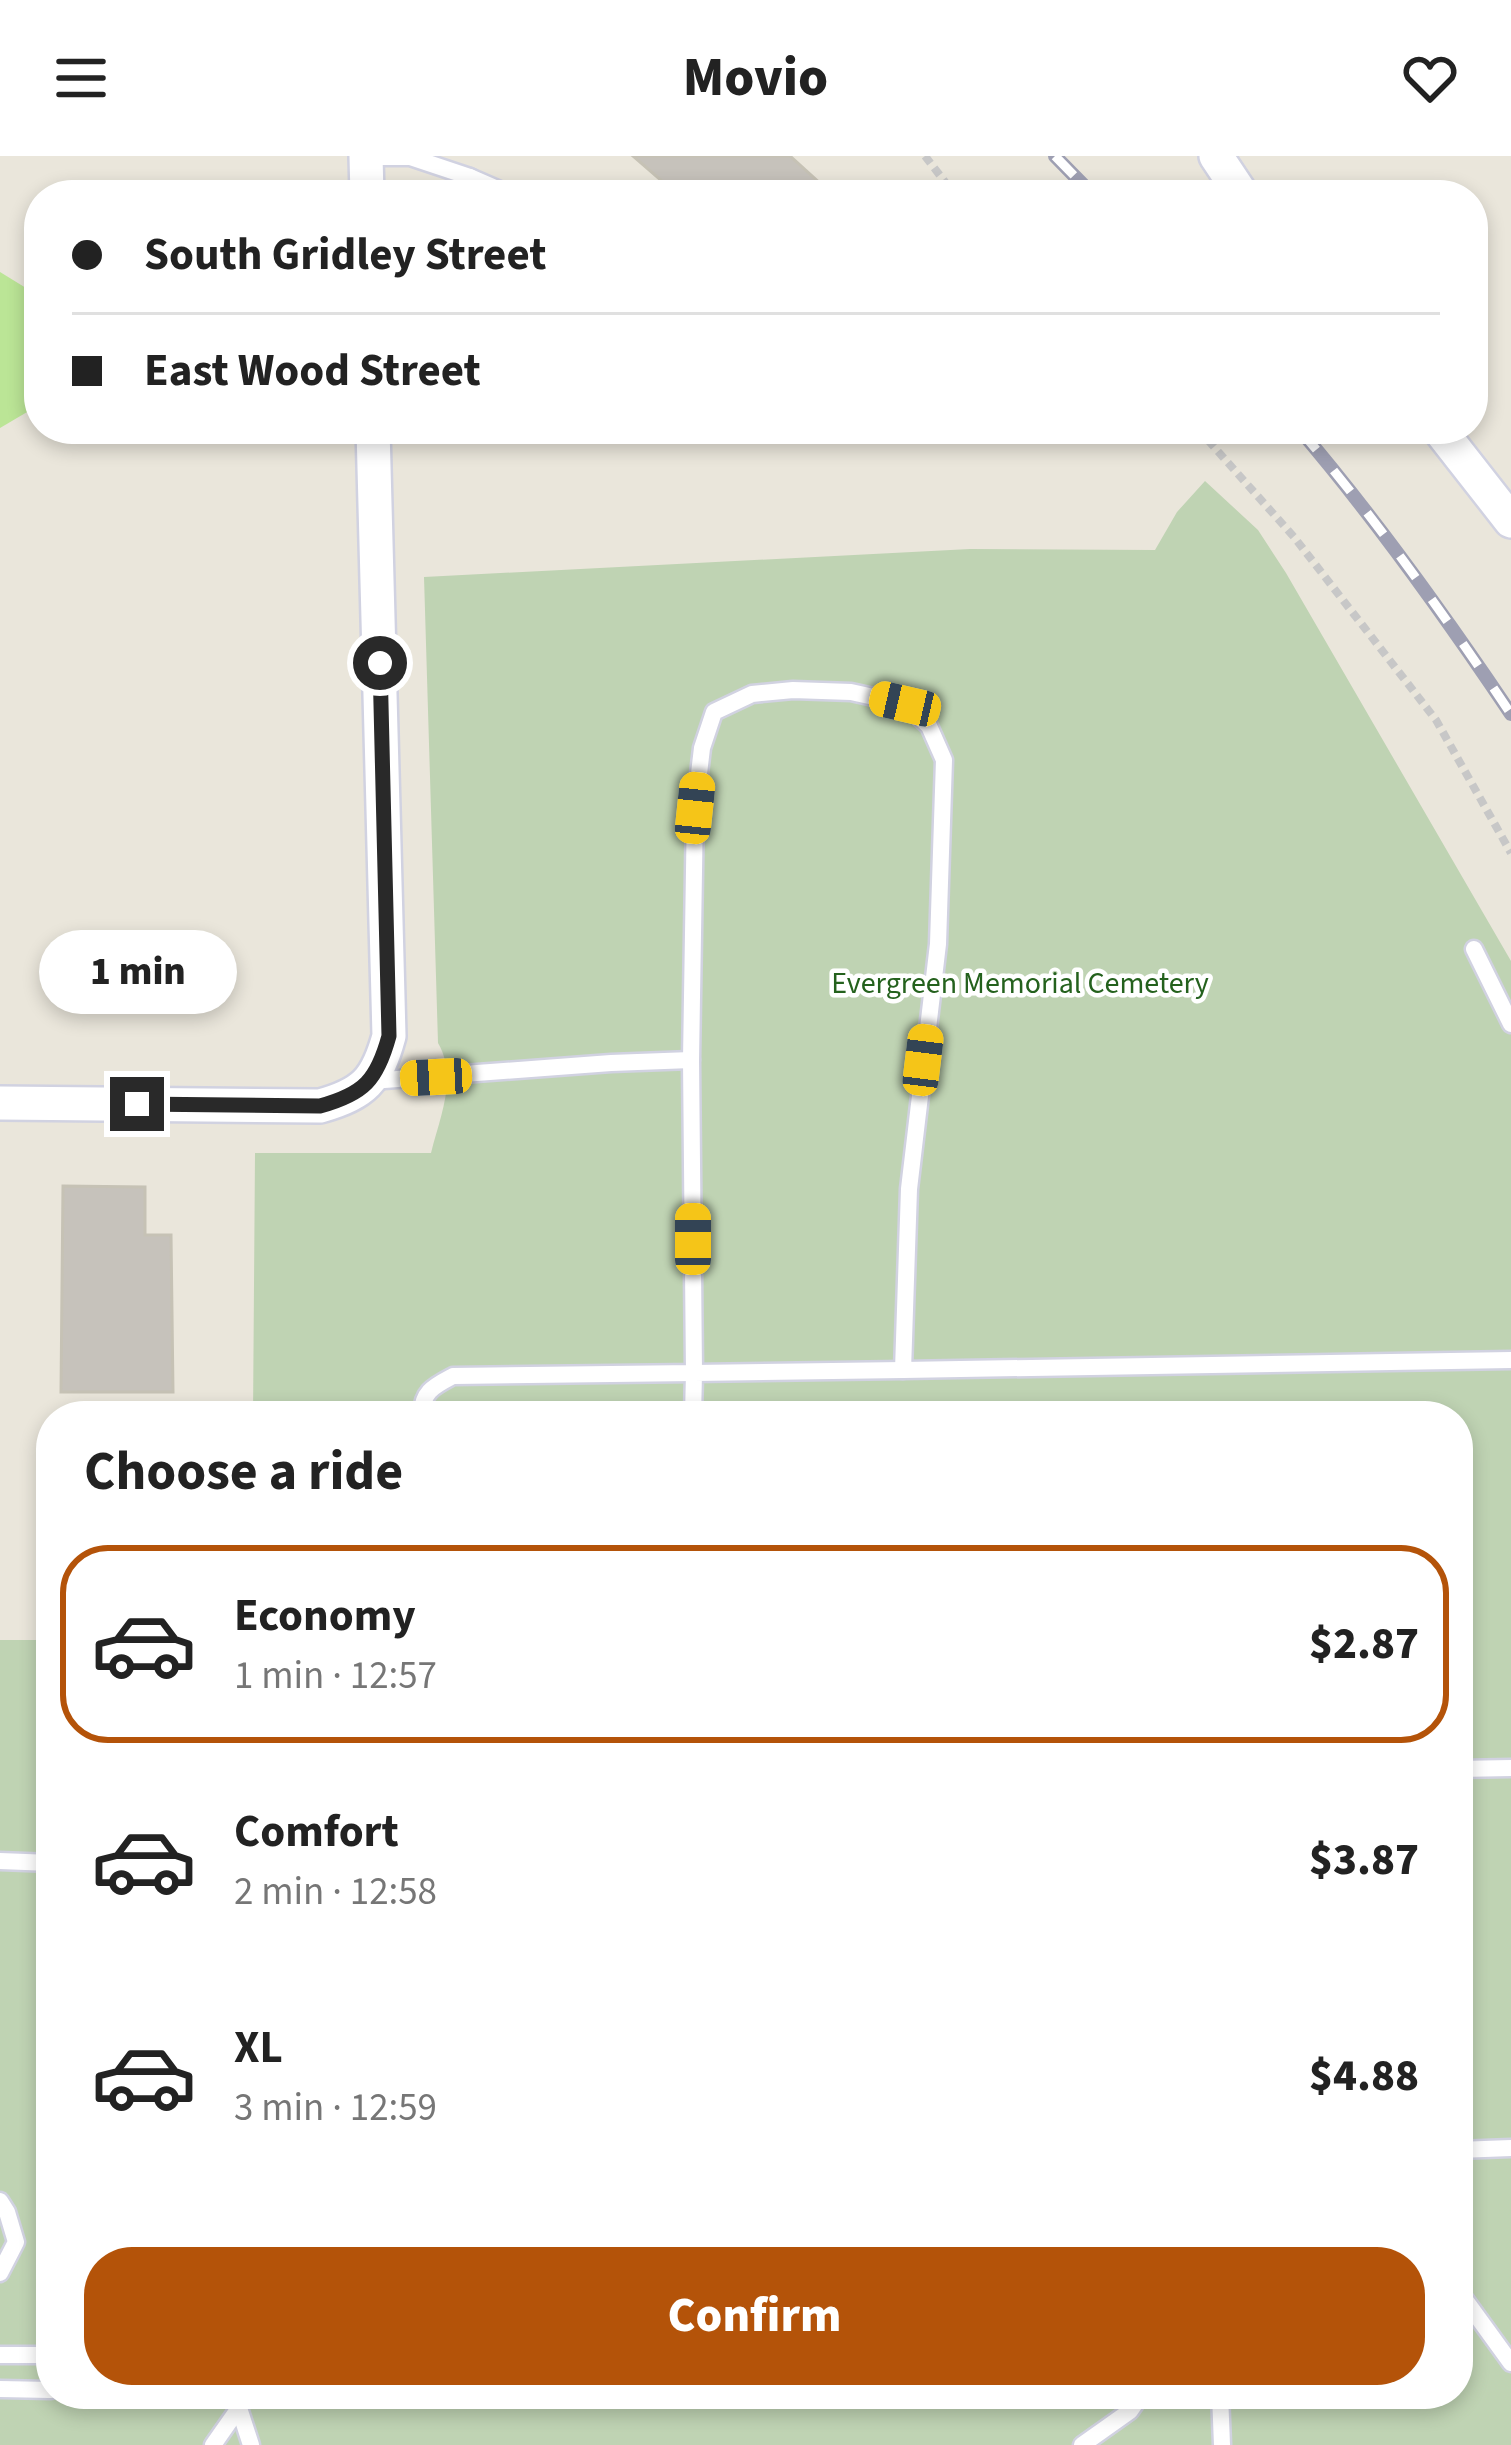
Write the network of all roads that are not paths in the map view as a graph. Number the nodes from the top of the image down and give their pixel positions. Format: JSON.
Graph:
{"nodes":[{"id":1,"x":366,"y":157,"type":"edge"},
{"id":2,"x":457,"y":180,"type":"edge"},
{"id":3,"x":374,"y":444,"type":"edge"},
{"id":4,"x":1451,"y":444,"type":"edge"},
{"id":5,"x":1511,"y":521,"type":"edge"},
{"id":6,"x":1474,"y":949,"type":"dead end"},
{"id":7,"x":1511,"y":1024,"type":"edge"},
{"id":8,"x":691,"y":1060,"type":"junction"},
{"id":9,"x":370,"y":1081,"type":"junction"},
{"id":10,"x":0,"y":1103,"type":"edge"},
{"id":11,"x":1511,"y":1360,"type":"edge"},
{"id":12,"x":903,"y":1370,"type":"junction"},
{"id":13,"x":694,"y":1373,"type":"junction"},
{"id":14,"x":423,"y":1401,"type":"edge"},
{"id":15,"x":693,"y":1401,"type":"edge"},
{"id":16,"x":1511,"y":1768,"type":"edge"},
{"id":17,"x":1473,"y":1769,"type":"edge"},
{"id":18,"x":0,"y":1861,"type":"edge"},
{"id":19,"x":36,"y":1862,"type":"edge"},
{"id":20,"x":1511,"y":2148,"type":"edge"},
{"id":21,"x":1473,"y":2149,"type":"edge"},
{"id":22,"x":0,"y":2201,"type":"edge"},
{"id":23,"x":0,"y":2273,"type":"edge"},
{"id":24,"x":1473,"y":2311,"type":"edge"},
{"id":25,"x":0,"y":2355,"type":"edge"},
{"id":26,"x":36,"y":2355,"type":"edge"},
{"id":27,"x":1511,"y":2363,"type":"edge"},
{"id":28,"x":0,"y":2389,"type":"edge"},
{"id":29,"x":36,"y":2390,"type":"edge"},
{"id":30,"x":234,"y":2409,"type":"edge"},
{"id":31,"x":241,"y":2409,"type":"edge"},
{"id":32,"x":1131,"y":2409,"type":"edge"},
{"id":33,"x":1221,"y":2409,"type":"edge"},
{"id":34,"x":213,"y":2445,"type":"edge"},
{"id":35,"x":251,"y":2445,"type":"edge"},
{"id":36,"x":1082,"y":2445,"type":"edge"},
{"id":37,"x":1222,"y":2445,"type":"edge"}],
"edges":[{"from":1,"to":2,"type":"lane"},
{"from":3,"to":9,"type":"street"},
{"from":4,"to":5,"type":"street"},
{"from":6,"to":7,"type":"lane"},
{"from":8,"to":9,"type":"lane"},
{"from":8,"to":12,"type":"lane"},
{"from":8,"to":13,"type":"lane"},
{"from":9,"to":10,"type":"street"},
{"from":11,"to":12,"type":"lane"},
{"from":12,"to":13,"type":"lane"},
{"from":13,"to":14,"type":"lane"},
{"from":13,"to":15,"type":"lane"},
{"from":16,"to":17,"type":"lane"},
{"from":18,"to":19,"type":"lane"},
{"from":20,"to":21,"type":"lane"},
{"from":22,"to":23,"type":"lane"},
{"from":24,"to":27,"type":"lane"},
{"from":25,"to":26,"type":"lane"},
{"from":28,"to":29,"type":"lane"},
{"from":30,"to":34,"type":"lane"},
{"from":31,"to":35,"type":"lane"},
{"from":32,"to":36,"type":"lane"},
{"from":33,"to":37,"type":"lane"}]}
